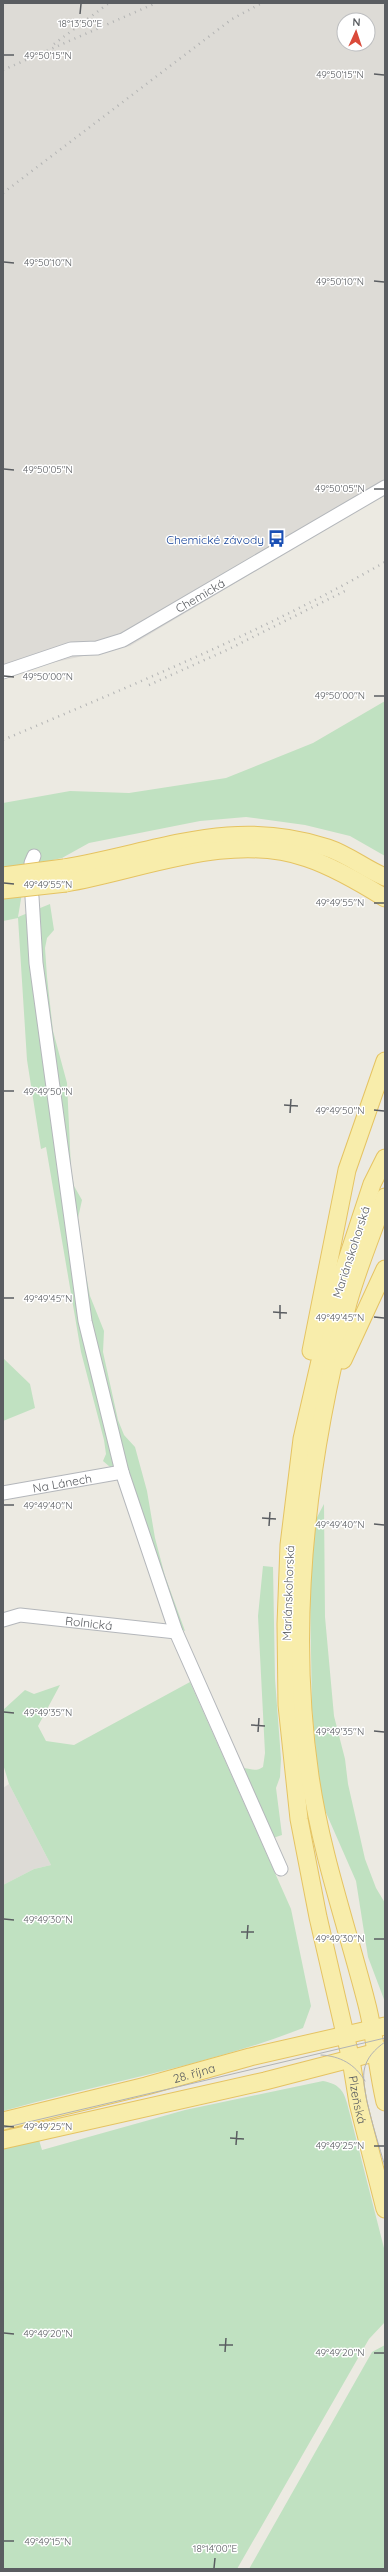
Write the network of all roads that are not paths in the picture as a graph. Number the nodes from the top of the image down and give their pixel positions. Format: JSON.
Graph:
{"nodes":[{"id":1,"x":385,"y":487,"type":"edge"},
{"id":2,"x":3,"y":672,"type":"edge"},
{"id":3,"x":3,"y":876,"type":"edge"},
{"id":4,"x":65,"y":876,"type":"junction"},
{"id":5,"x":385,"y":877,"type":"edge"},
{"id":6,"x":3,"y":890,"type":"edge"},
{"id":7,"x":32,"y":896,"type":"dead end"},
{"id":8,"x":385,"y":898,"type":"edge"},
{"id":9,"x":385,"y":1061,"type":"edge"},
{"id":10,"x":385,"y":1158,"type":"edge"},
{"id":11,"x":385,"y":1197,"type":"edge"},
{"id":12,"x":385,"y":1269,"type":"edge"},
{"id":13,"x":310,"y":1440,"type":"junction"},
{"id":14,"x":122,"y":1472,"type":"junction"},
{"id":15,"x":3,"y":1492,"type":"edge"},
{"id":16,"x":3,"y":1620,"type":"edge"},
{"id":17,"x":176,"y":1632,"type":"junction"},
{"id":18,"x":281,"y":1869,"type":"dead end"},
{"id":19,"x":337,"y":1998,"type":"junction"},
{"id":20,"x":378,"y":2028,"type":"edge"},
{"id":21,"x":345,"y":2035,"type":"junction"},
{"id":22,"x":314,"y":2042,"type":"junction"},
{"id":23,"x":380,"y":2052,"type":"edge"},
{"id":24,"x":351,"y":2060,"type":"junction"},
{"id":25,"x":385,"y":2102,"type":"edge"},
{"id":26,"x":3,"y":2121,"type":"edge"},
{"id":27,"x":3,"y":2140,"type":"edge"},
{"id":28,"x":385,"y":2209,"type":"edge"}],
"edges":[{"from":1,"to":2,"type":"street","name":"Chemická"},
{"from":3,"to":4,"type":"main road","bridge":true},
{"from":4,"to":5,"type":"main road"},
{"from":4,"to":6,"type":"main road","bridge":true},
{"from":4,"to":8,"type":"main road"},
{"from":7,"to":14,"type":"street"},
{"from":9,"to":13,"type":"main road"},
{"from":10,"to":13,"type":"main road","name":"Mariánskohorská"},
{"from":11,"to":13,"type":"main road","name":"Mariánskohorská"},
{"from":12,"to":13,"type":"main road"},
{"from":13,"to":19,"type":"main road","name":"Mariánskohorská"},
{"from":13,"to":20,"type":"main road","name":"Mariánskohorská"},
{"from":14,"to":15,"type":"street","name":"Na Lánech"},
{"from":14,"to":17,"type":"street"},
{"from":16,"to":17,"type":"street","name":"Rolnická"},
{"from":17,"to":18,"type":"street"},
{"from":19,"to":21,"type":"main road","name":"Mariánskohorská"},
{"from":19,"to":22,"type":"main road"},
{"from":20,"to":21,"type":"main road","name":"28. října"},
{"from":20,"to":23,"type":"main road","name":"Mariánskohorská"},
{"from":21,"to":22,"type":"main road","name":"28. října"},
{"from":21,"to":24,"type":"main road","name":"Plzeňská"},
{"from":22,"to":26,"type":"main road","name":"28. října"},
{"from":23,"to":24,"type":"main road","name":"28. října"},
{"from":23,"to":25,"type":"main road"},
{"from":24,"to":27,"type":"main road","name":"28. října"},
{"from":24,"to":28,"type":"main road","name":"Plzeňská"}]}
